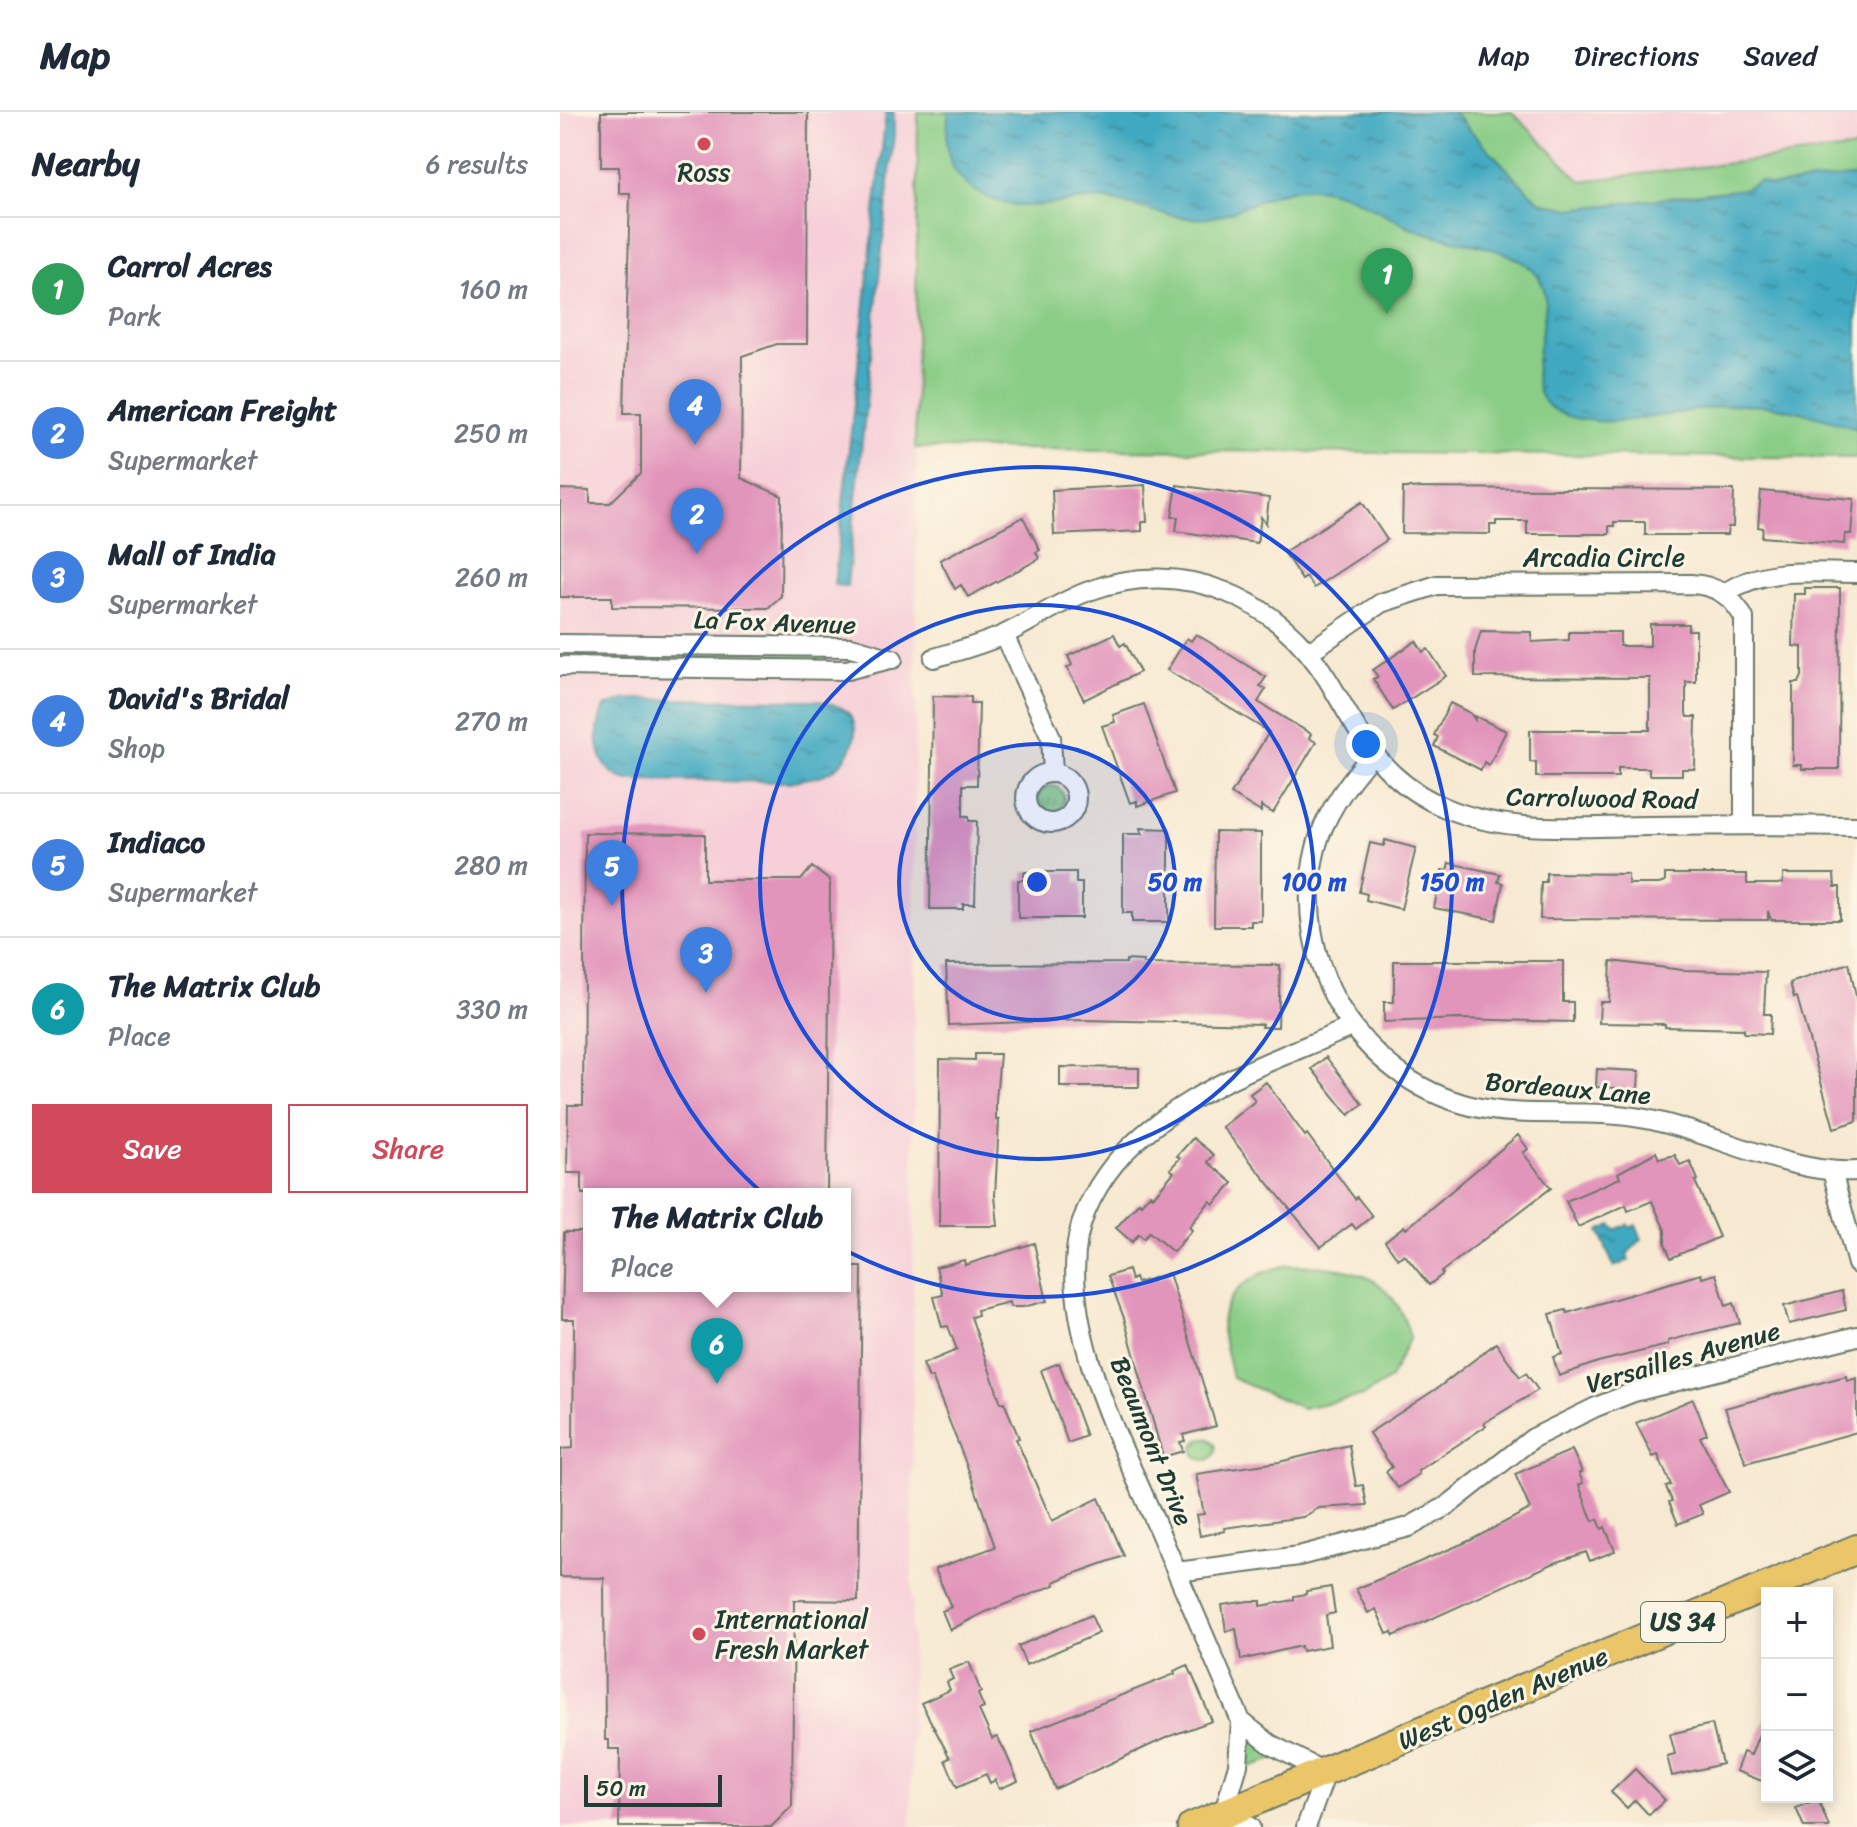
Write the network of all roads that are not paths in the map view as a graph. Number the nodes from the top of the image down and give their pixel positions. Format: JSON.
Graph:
{"nodes":[{"id":1,"x":1857,"y":573,"type":"edge"},
{"id":2,"x":1725,"y":593,"type":"junction"},
{"id":3,"x":1004,"y":635,"type":"junction"},
{"id":4,"x":560,"y":644,"type":"edge"},
{"id":5,"x":1309,"y":652,"type":"junction"},
{"id":6,"x":934,"y":658,"type":"dead end"},
{"id":7,"x":560,"y":666,"type":"edge"},
{"id":8,"x":1372,"y":755,"type":"junction"},
{"id":9,"x":1053,"y":773,"type":"dead end"},
{"id":10,"x":1744,"y":825,"type":"junction"},
{"id":11,"x":1857,"y":826,"type":"edge"},
{"id":12,"x":1351,"y":1027,"type":"junction"},
{"id":13,"x":1832,"y":1171,"type":"junction"},
{"id":14,"x":1857,"y":1171,"type":"edge"},
{"id":15,"x":1857,"y":1264,"type":"edge"},
{"id":16,"x":1857,"y":1336,"type":"edge"},
{"id":17,"x":1857,"y":1549,"type":"edge"},
{"id":18,"x":1177,"y":1572,"type":"junction"},
{"id":19,"x":1241,"y":1721,"type":"junction"},
{"id":20,"x":1326,"y":1773,"type":"junction"},
{"id":21,"x":1223,"y":1815,"type":"junction"},
{"id":22,"x":1192,"y":1827,"type":"edge"},
{"id":23,"x":1250,"y":1827,"type":"edge"},
{"id":24,"x":1306,"y":1827,"type":"edge"}],
"edges":[{"from":1,"to":2,"type":"street"},
{"from":2,"to":5,"type":"street","name":"Arcadia Circle"},
{"from":2,"to":10,"type":"street"},
{"from":3,"to":5,"type":"street","name":"Carrolwood Road"},
{"from":3,"to":6,"type":"street","name":"Carrolwood Road"},
{"from":3,"to":9,"type":"street"},
{"from":4,"to":7,"type":"street","name":"La Fox Avenue"},
{"from":5,"to":8,"type":"street","name":"Carrolwood Road"},
{"from":8,"to":10,"type":"street","name":"Carrolwood Road"},
{"from":8,"to":12,"type":"street","name":"Bordeaux Lane"},
{"from":10,"to":11,"type":"street","name":"Carrolwood Road"},
{"from":12,"to":13,"type":"street","name":"Bordeaux Lane"},
{"from":12,"to":18,"type":"street","name":"Beaumont Drive"},
{"from":13,"to":14,"type":"street","name":"Bordeaux Lane"},
{"from":13,"to":15,"type":"street"},
{"from":16,"to":18,"type":"street","name":"Versailles Avenue"},
{"from":17,"to":20,"type":"main road","name":"West Ogden Avenue","number":"US 34"},
{"from":18,"to":19,"type":"street","name":"Beaumont Drive"},
{"from":19,"to":20,"type":"street","name":"Beaumont Drive"},
{"from":19,"to":21,"type":"street","name":"Beaumont Drive"},
{"from":20,"to":21,"type":"main road","name":"West Ogden Avenue","number":"US 34"},
{"from":20,"to":24,"type":"street"},
{"from":21,"to":22,"type":"main road","name":"West Ogden Avenue","number":"US 34"},
{"from":21,"to":23,"type":"street"}]}
